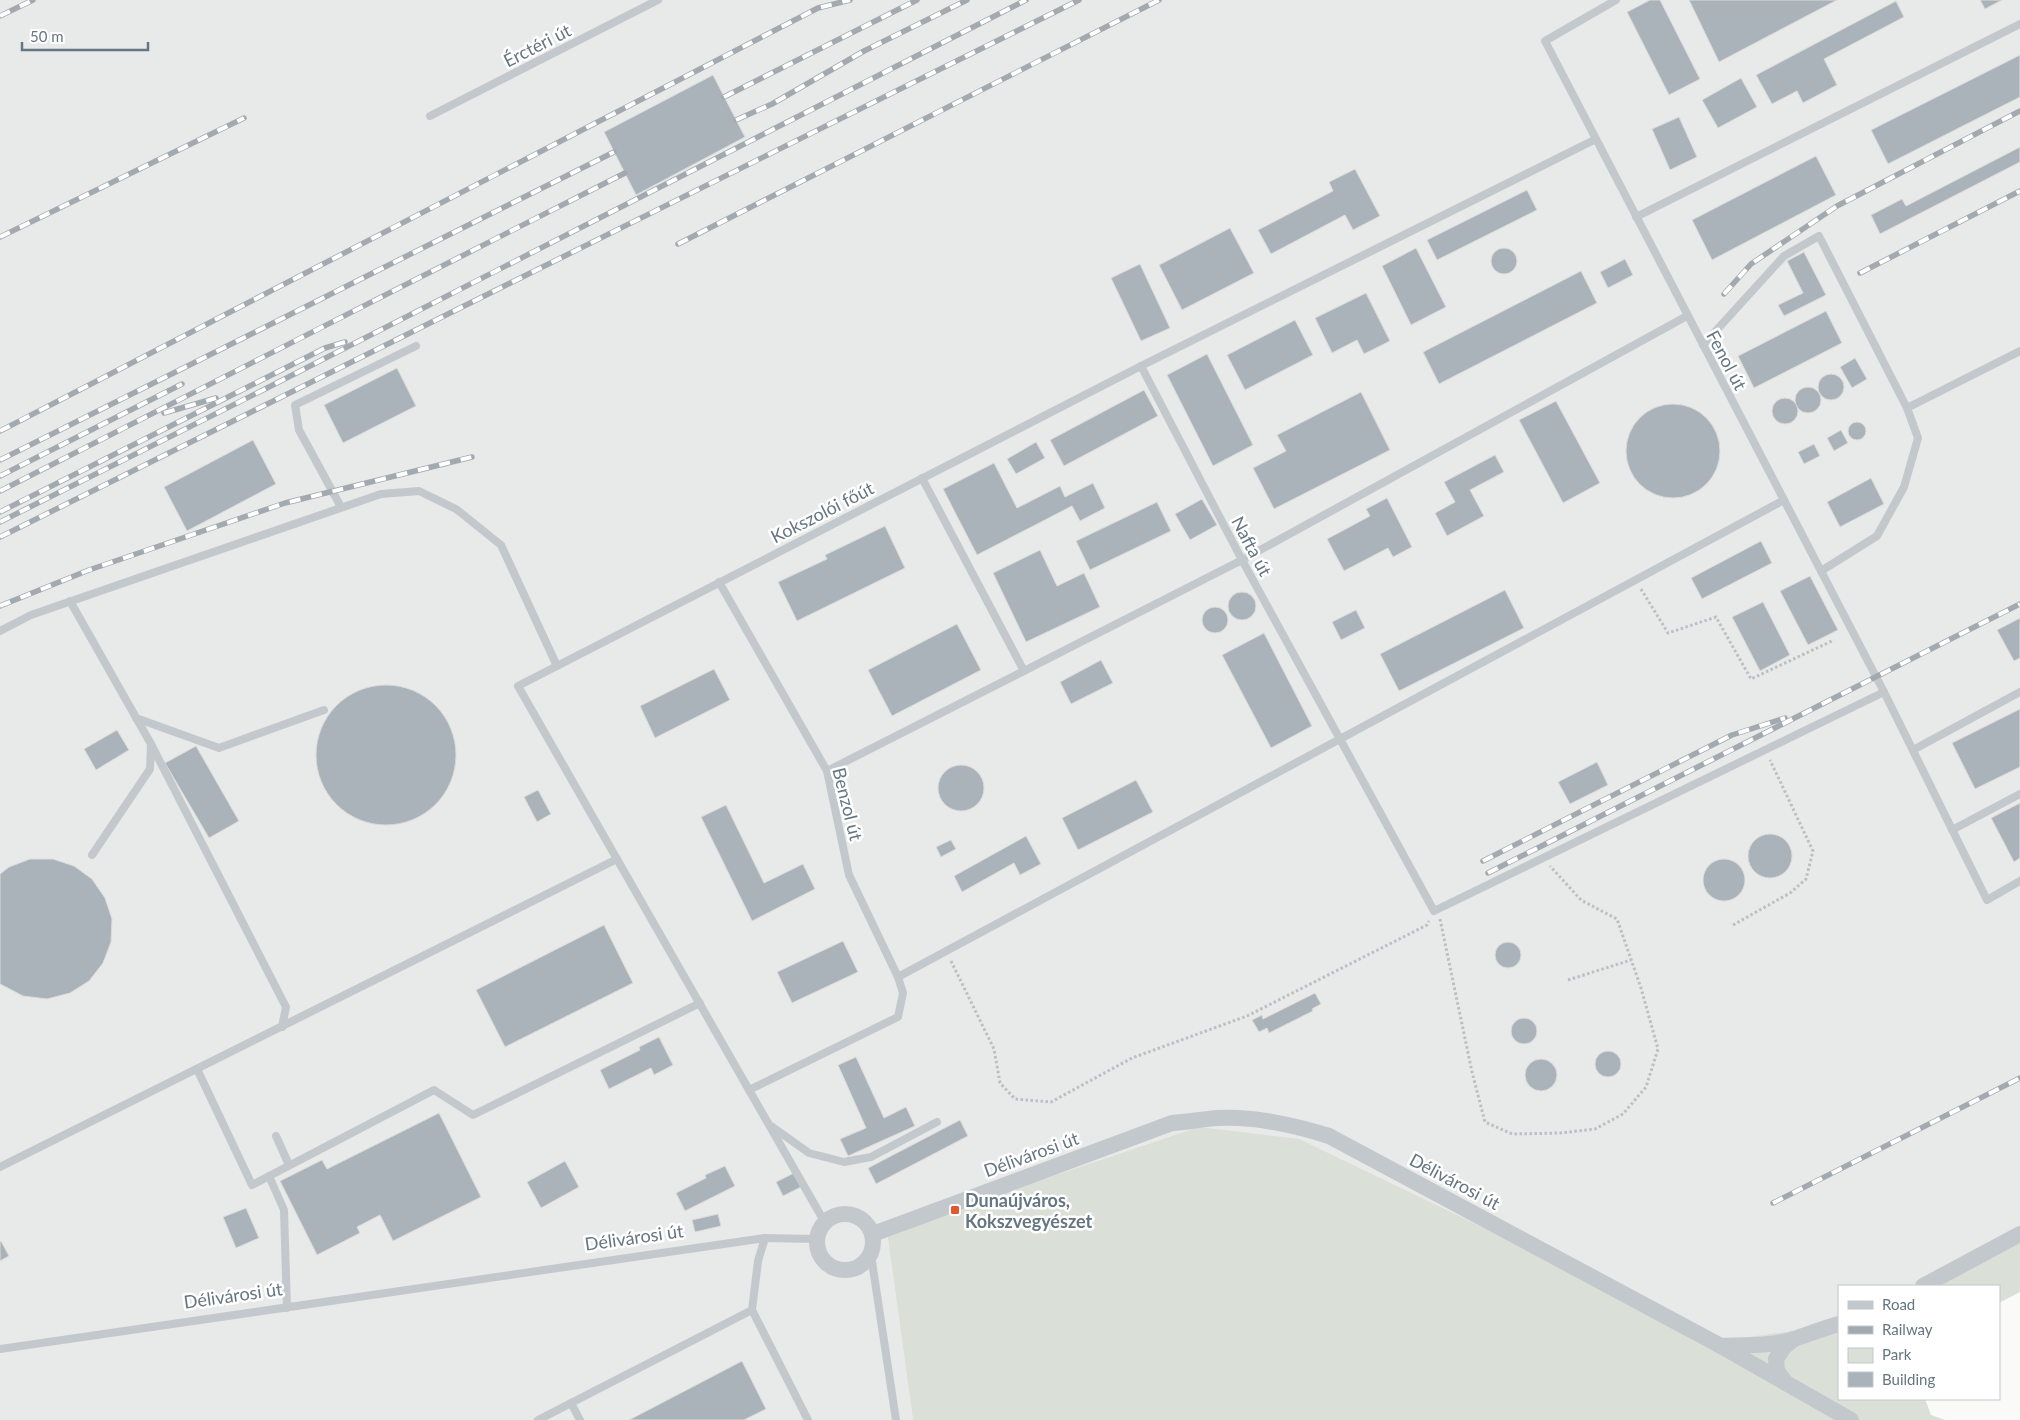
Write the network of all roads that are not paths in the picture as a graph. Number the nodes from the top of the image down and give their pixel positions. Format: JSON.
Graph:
{"nodes":[{"id":1,"x":658,"y":0,"type":"edge"},
{"id":2,"x":1616,"y":0,"type":"edge"},
{"id":3,"x":2020,"y":24,"type":"edge"},
{"id":4,"x":430,"y":116,"type":"dead end"},
{"id":5,"x":1596,"y":139,"type":"junction"},
{"id":6,"x":1636,"y":217,"type":"junction"},
{"id":7,"x":1687,"y":316,"type":"junction"},
{"id":8,"x":1703,"y":345,"type":"junction"},
{"id":9,"x":416,"y":346,"type":"dead end"},
{"id":10,"x":2020,"y":351,"type":"edge"},
{"id":11,"x":1141,"y":366,"type":"junction"},
{"id":12,"x":1907,"y":408,"type":"junction"},
{"id":13,"x":922,"y":478,"type":"junction"},
{"id":14,"x":1784,"y":500,"type":"junction"},
{"id":15,"x":341,"y":508,"type":"junction"},
{"id":16,"x":1242,"y":560,"type":"junction"},
{"id":17,"x":1821,"y":571,"type":"junction"},
{"id":18,"x":719,"y":582,"type":"junction"},
{"id":19,"x":70,"y":601,"type":"junction"},
{"id":20,"x":0,"y":631,"type":"edge"},
{"id":21,"x":557,"y":666,"type":"junction"},
{"id":22,"x":1024,"y":671,"type":"junction"},
{"id":23,"x":1884,"y":692,"type":"junction"},
{"id":24,"x":2020,"y":692,"type":"edge"},
{"id":25,"x":324,"y":710,"type":"dead end"},
{"id":26,"x":136,"y":718,"type":"junction"},
{"id":27,"x":1340,"y":738,"type":"junction"},
{"id":28,"x":151,"y":744,"type":"junction"},
{"id":29,"x":1913,"y":750,"type":"junction"},
{"id":30,"x":827,"y":771,"type":"junction"},
{"id":31,"x":2020,"y":794,"type":"edge"},
{"id":32,"x":1952,"y":830,"type":"junction"},
{"id":33,"x":92,"y":855,"type":"dead end"},
{"id":34,"x":617,"y":859,"type":"junction"},
{"id":35,"x":2020,"y":881,"type":"edge"},
{"id":36,"x":898,"y":977,"type":"junction"},
{"id":37,"x":700,"y":1004,"type":"junction"},
{"id":38,"x":282,"y":1026,"type":"junction"},
{"id":39,"x":197,"y":1069,"type":"junction"},
{"id":40,"x":749,"y":1090,"type":"junction"},
{"id":41,"x":937,"y":1122,"type":"dead end"},
{"id":42,"x":768,"y":1123,"type":"junction"},
{"id":43,"x":276,"y":1136,"type":"dead end"},
{"id":44,"x":289,"y":1165,"type":"junction"},
{"id":45,"x":0,"y":1167,"type":"edge"},
{"id":46,"x":269,"y":1176,"type":"junction"},
{"id":47,"x":824,"y":1221,"type":"junction"},
{"id":48,"x":873,"y":1234,"type":"junction"},
{"id":49,"x":2020,"y":1234,"type":"edge"},
{"id":50,"x":765,"y":1238,"type":"junction"},
{"id":51,"x":815,"y":1239,"type":"junction"},
{"id":52,"x":871,"y":1255,"type":"junction"},
{"id":53,"x":1925,"y":1285,"type":"edge"},
{"id":54,"x":287,"y":1308,"type":"junction"},
{"id":55,"x":752,"y":1310,"type":"junction"},
{"id":56,"x":1838,"y":1324,"type":"edge"},
{"id":57,"x":1794,"y":1339,"type":"junction"},
{"id":58,"x":1721,"y":1346,"type":"junction"},
{"id":59,"x":0,"y":1349,"type":"edge"},
{"id":60,"x":1786,"y":1383,"type":"junction"},
{"id":61,"x":571,"y":1403,"type":"junction"},
{"id":62,"x":538,"y":1420,"type":"edge"},
{"id":63,"x":580,"y":1420,"type":"edge"},
{"id":64,"x":808,"y":1420,"type":"edge"},
{"id":65,"x":896,"y":1420,"type":"edge"},
{"id":66,"x":1851,"y":1420,"type":"edge"}],
"edges":[{"from":1,"to":4,"type":"lane","name":"Érctéri út"},
{"from":2,"to":5,"type":"lane","name":"Fenol út"},
{"from":3,"to":6,"type":"lane"},
{"from":5,"to":6,"type":"lane","name":"Fenol út"},
{"from":5,"to":11,"type":"lane","name":"Kokszolói főút"},
{"from":6,"to":7,"type":"lane","name":"Fenol út"},
{"from":7,"to":8,"type":"lane","name":"Fenol út"},
{"from":7,"to":16,"type":"lane"},
{"from":8,"to":12,"type":"lane"},
{"from":8,"to":14,"type":"lane","name":"Fenol út"},
{"from":9,"to":15,"type":"lane"},
{"from":10,"to":12,"type":"lane"},
{"from":11,"to":13,"type":"lane","name":"Kokszolói főút"},
{"from":11,"to":16,"type":"lane","name":"Nafta út"},
{"from":12,"to":17,"type":"lane"},
{"from":13,"to":18,"type":"lane","name":"Kokszolói főút"},
{"from":13,"to":22,"type":"lane"},
{"from":14,"to":17,"type":"lane","name":"Fenol út"},
{"from":14,"to":27,"type":"lane"},
{"from":15,"to":19,"type":"lane"},
{"from":15,"to":21,"type":"lane"},
{"from":16,"to":22,"type":"lane"},
{"from":16,"to":27,"type":"lane","name":"Nafta út"},
{"from":17,"to":23,"type":"lane","name":"Fenol út"},
{"from":18,"to":21,"type":"lane","name":"Kokszolói főút"},
{"from":18,"to":30,"type":"lane","name":"Benzol út"},
{"from":19,"to":20,"type":"lane"},
{"from":19,"to":26,"type":"lane"},
{"from":21,"to":34,"type":"lane","name":"Kokszolói főút"},
{"from":22,"to":30,"type":"lane"},
{"from":23,"to":27,"type":"lane","name":"Nafta út"},
{"from":23,"to":29,"type":"lane","name":"Fenol út"},
{"from":24,"to":29,"type":"lane"},
{"from":25,"to":26,"type":"lane"},
{"from":26,"to":28,"type":"lane"},
{"from":27,"to":36,"type":"lane"},
{"from":28,"to":33,"type":"lane"},
{"from":28,"to":38,"type":"lane"},
{"from":29,"to":32,"type":"lane","name":"Fenol út"},
{"from":30,"to":36,"type":"lane","name":"Benzol út"},
{"from":31,"to":32,"type":"lane"},
{"from":32,"to":35,"type":"lane","name":"Fenol út"},
{"from":34,"to":37,"type":"lane"},
{"from":34,"to":38,"type":"lane"},
{"from":36,"to":40,"type":"lane","name":"Benzol út"},
{"from":37,"to":40,"type":"lane"},
{"from":37,"to":44,"type":"lane"},
{"from":38,"to":39,"type":"lane"},
{"from":39,"to":45,"type":"lane"},
{"from":39,"to":46,"type":"lane"},
{"from":40,"to":42,"type":"lane"},
{"from":41,"to":42,"type":"lane"},
{"from":42,"to":47,"type":"lane"},
{"from":43,"to":44,"type":"lane"},
{"from":44,"to":46,"type":"lane"},
{"from":46,"to":54,"type":"lane"},
{"from":47,"to":48,"type":"street"},
{"from":47,"to":51,"type":"street"},
{"from":48,"to":52,"type":"street"},
{"from":48,"to":58,"type":"street","name":"Délivárosi út"},
{"from":49,"to":53,"type":"street"},
{"from":50,"to":51,"type":"lane","name":"Délivárosi út"},
{"from":50,"to":54,"type":"lane","name":"Délivárosi út"},
{"from":50,"to":55,"type":"lane"},
{"from":51,"to":52,"type":"street"},
{"from":52,"to":65,"type":"lane"},
{"from":54,"to":59,"type":"lane","name":"Délivárosi út"},
{"from":55,"to":61,"type":"lane"},
{"from":55,"to":64,"type":"lane"},
{"from":56,"to":57,"type":"street","name":"Délivárosi út"},
{"from":57,"to":58,"type":"street","name":"Délivárosi út"},
{"from":57,"to":60,"type":"street"},
{"from":58,"to":60,"type":"street"},
{"from":60,"to":66,"type":"street"},
{"from":61,"to":62,"type":"lane"},
{"from":61,"to":63,"type":"lane"}]}
